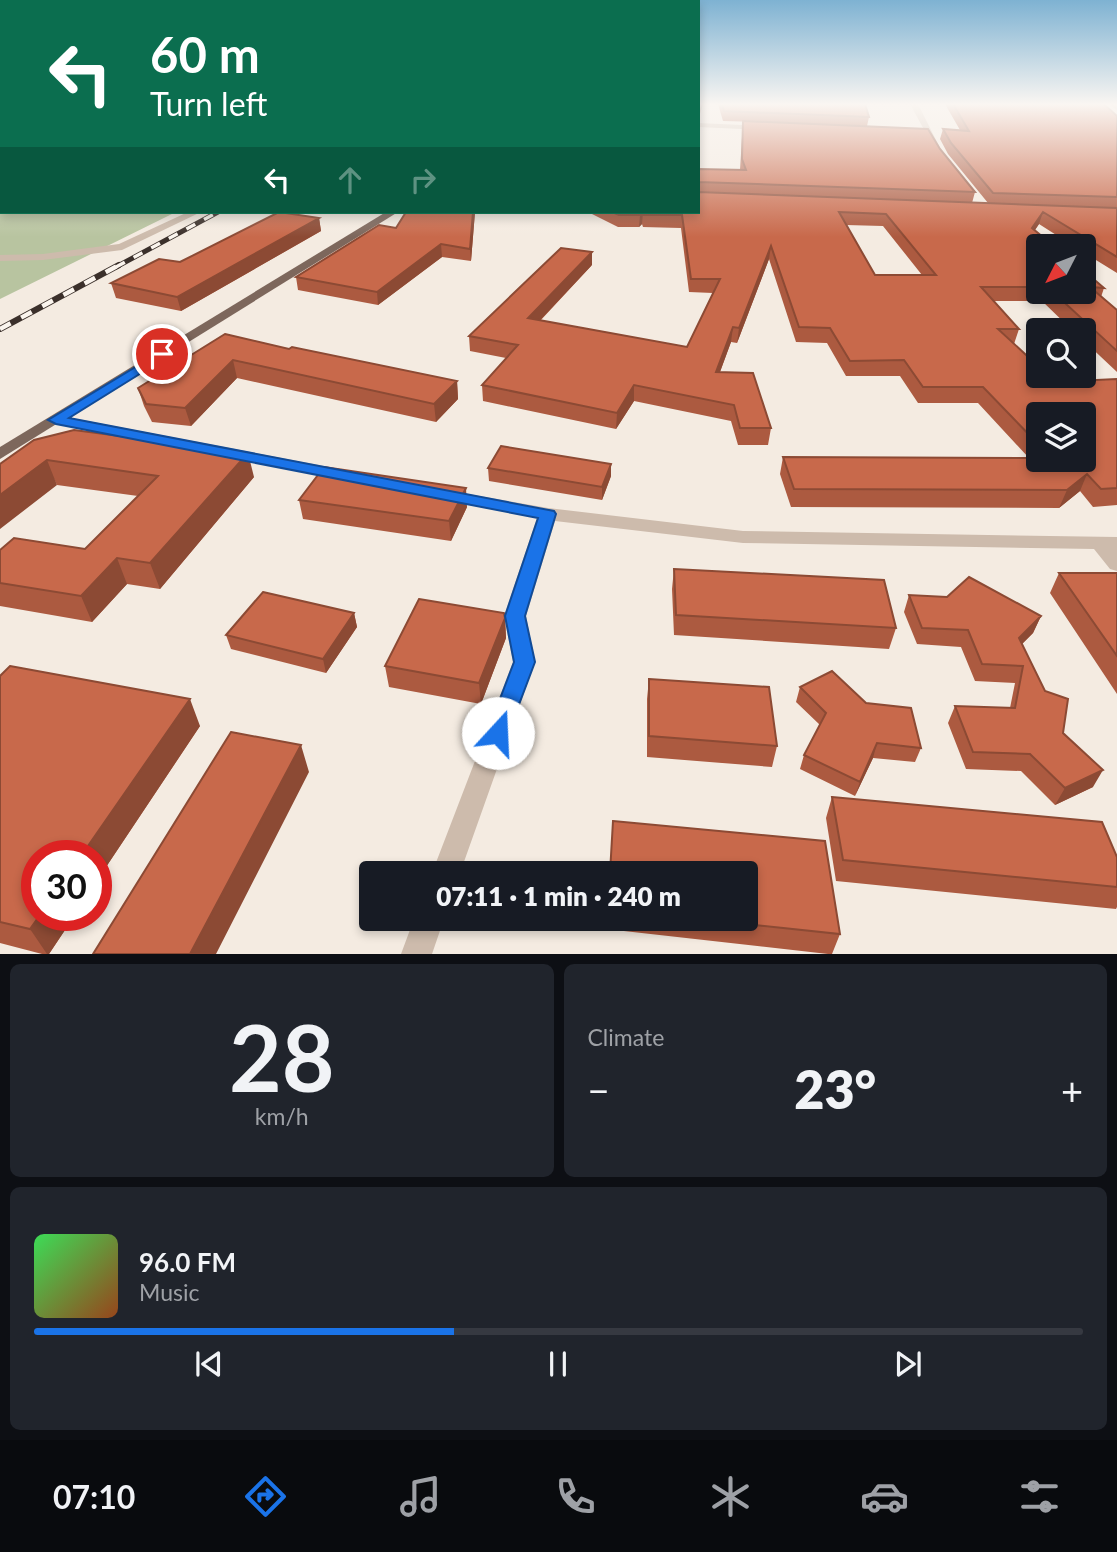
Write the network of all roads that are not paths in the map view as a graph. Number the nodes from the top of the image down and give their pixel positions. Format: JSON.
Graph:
{"nodes":[{"id":1,"x":938,"y":149,"type":"edge"},
{"id":2,"x":942,"y":156,"type":"edge"},
{"id":3,"x":192,"y":214,"type":"edge"},
{"id":4,"x":390,"y":214,"type":"edge"},
{"id":5,"x":0,"y":258,"type":"edge"},
{"id":6,"x":56,"y":420,"type":"junction"},
{"id":7,"x":0,"y":454,"type":"edge"},
{"id":8,"x":356,"y":478,"type":"edge"},
{"id":9,"x":425,"y":491,"type":"edge"},
{"id":10,"x":548,"y":514,"type":"junction"},
{"id":11,"x":1109,"y":543,"type":"edge"},
{"id":12,"x":1117,"y":564,"type":"edge"},
{"id":13,"x":450,"y":861,"type":"edge"},
{"id":14,"x":425,"y":931,"type":"edge"},
{"id":15,"x":416,"y":954,"type":"edge"}],
"edges":[{"from":1,"to":2,"type":"street"},
{"from":3,"to":5,"type":"street"},
{"from":4,"to":6,"type":"main road"},
{"from":6,"to":7,"type":"main road"},
{"from":6,"to":8,"type":"street"},
{"from":9,"to":10,"type":"street"},
{"from":10,"to":11,"type":"street"},
{"from":10,"to":13,"type":"street"},
{"from":11,"to":12,"type":"street"},
{"from":14,"to":15,"type":"street"}]}
